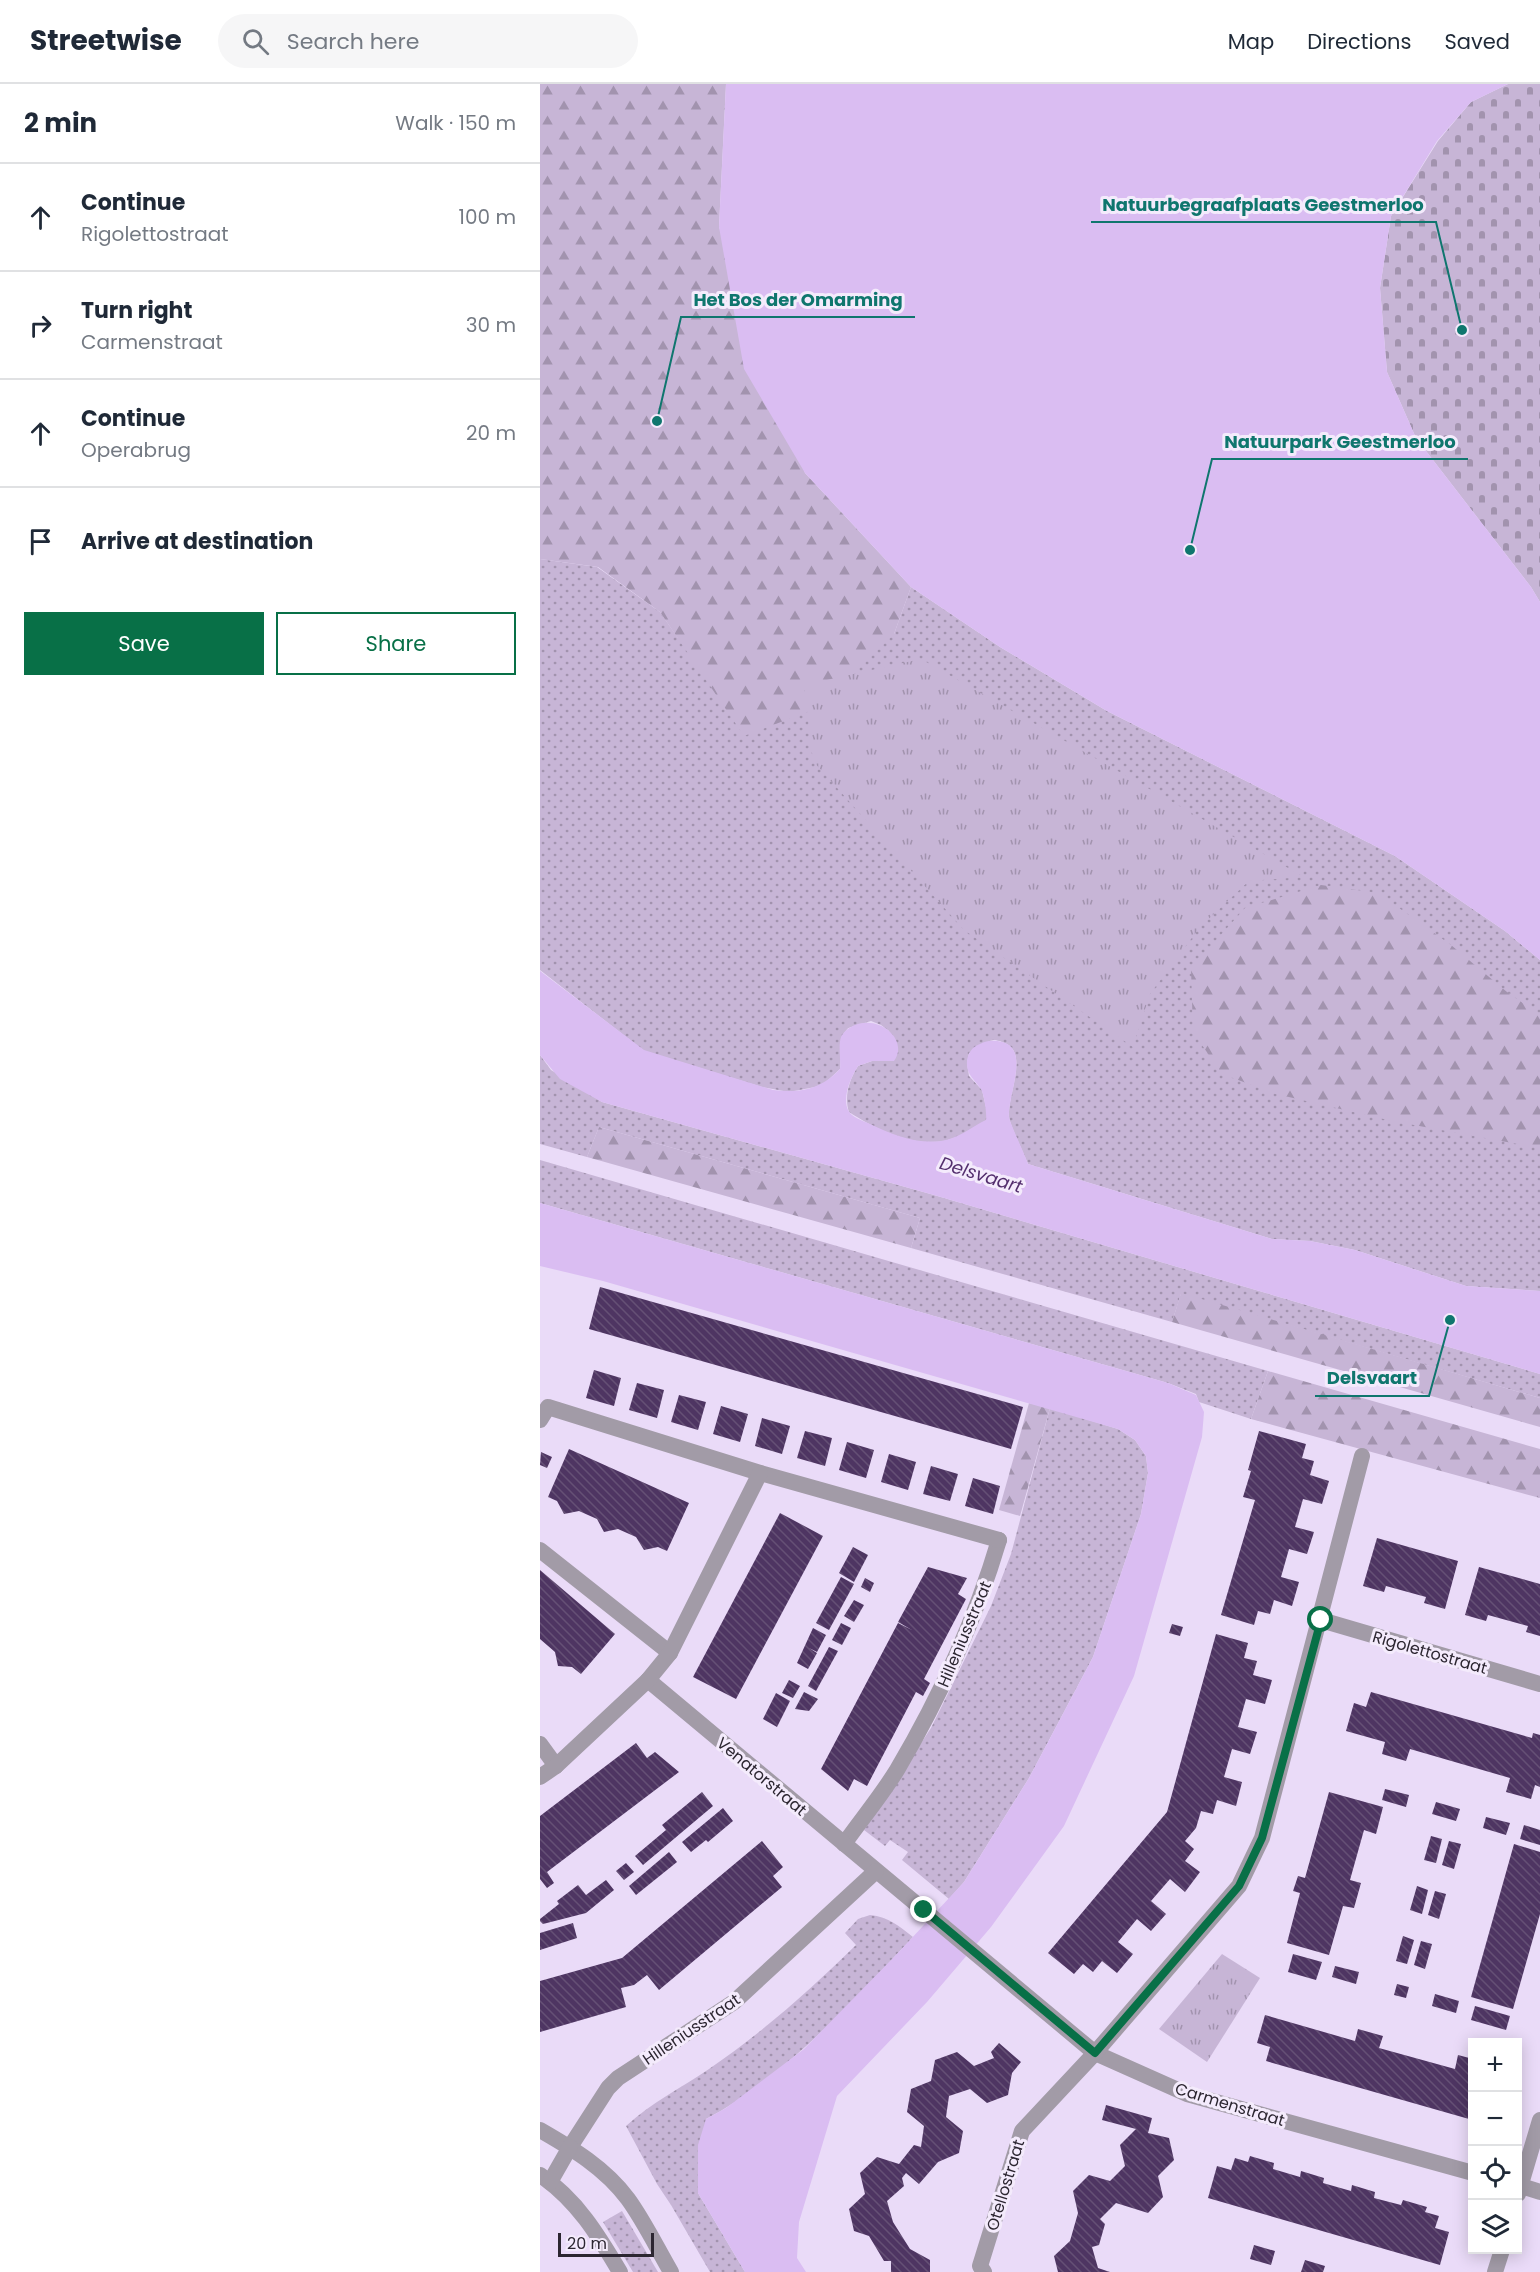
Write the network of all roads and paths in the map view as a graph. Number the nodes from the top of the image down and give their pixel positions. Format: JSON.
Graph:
{"nodes":[{"id":1,"x":540,"y":1420,"type":"edge"},
{"id":2,"x":1362,"y":1456,"type":"dead end"},
{"id":3,"x":760,"y":1473,"type":"junction"},
{"id":4,"x":540,"y":1550,"type":"edge"},
{"id":5,"x":1321,"y":1620,"type":"junction"},
{"id":6,"x":670,"y":1653,"type":"junction"},
{"id":7,"x":648,"y":1680,"type":"junction"},
{"id":8,"x":1540,"y":1684,"type":"edge"},
{"id":9,"x":540,"y":1744,"type":"edge"},
{"id":10,"x":556,"y":1766,"type":"junction"},
{"id":11,"x":540,"y":1777,"type":"edge"},
{"id":12,"x":843,"y":1844,"type":"junction"},
{"id":13,"x":876,"y":1871,"type":"junction"},
{"id":14,"x":1095,"y":2053,"type":"junction"},
{"id":15,"x":1540,"y":2120,"type":"edge"},
{"id":16,"x":540,"y":2130,"type":"edge"},
{"id":17,"x":570,"y":2147,"type":"junction"},
{"id":18,"x":1468,"y":2172,"type":"edge"},
{"id":19,"x":1522,"y":2176,"type":"edge"},
{"id":20,"x":545,"y":2178,"type":"edge"},
{"id":21,"x":1522,"y":2189,"type":"edge"},
{"id":22,"x":1540,"y":2192,"type":"edge"},
{"id":23,"x":1501,"y":2254,"type":"edge"},
{"id":24,"x":620,"y":2272,"type":"edge"},
{"id":25,"x":671,"y":2272,"type":"edge"},
{"id":26,"x":984,"y":2272,"type":"edge"},
{"id":27,"x":1495,"y":2272,"type":"edge"}],
"edges":[{"from":1,"to":3,"type":"street"},
{"from":2,"to":5,"type":"street"},
{"from":3,"to":6,"type":"street"},
{"from":3,"to":12,"type":"street","name":"Hilleniusstraat"},
{"from":4,"to":6,"type":"street"},
{"from":5,"to":8,"type":"street","name":"Rigolettostraat"},
{"from":5,"to":14,"type":"street"},
{"from":6,"to":7,"type":"street"},
{"from":7,"to":10,"type":"street"},
{"from":7,"to":12,"type":"street","name":"Venatorstraat"},
{"from":9,"to":10,"type":"street"},
{"from":10,"to":11,"type":"street"},
{"from":12,"to":13,"type":"street","name":"Venatorstraat"},
{"from":13,"to":14,"type":"street","name":"Carmenstraat"},
{"from":13,"to":17,"type":"street","name":"Hilleniusstraat"},
{"from":14,"to":18,"type":"street","name":"Carmenstraat"},
{"from":14,"to":26,"type":"street","name":"Otellostraat"},
{"from":15,"to":19,"type":"street"},
{"from":16,"to":17,"type":"street"},
{"from":17,"to":20,"type":"street","name":"Hilleniusstraat"},
{"from":17,"to":25,"type":"street"},
{"from":20,"to":24,"type":"street"},
{"from":21,"to":22,"type":"street"},
{"from":23,"to":27,"type":"street"}]}
